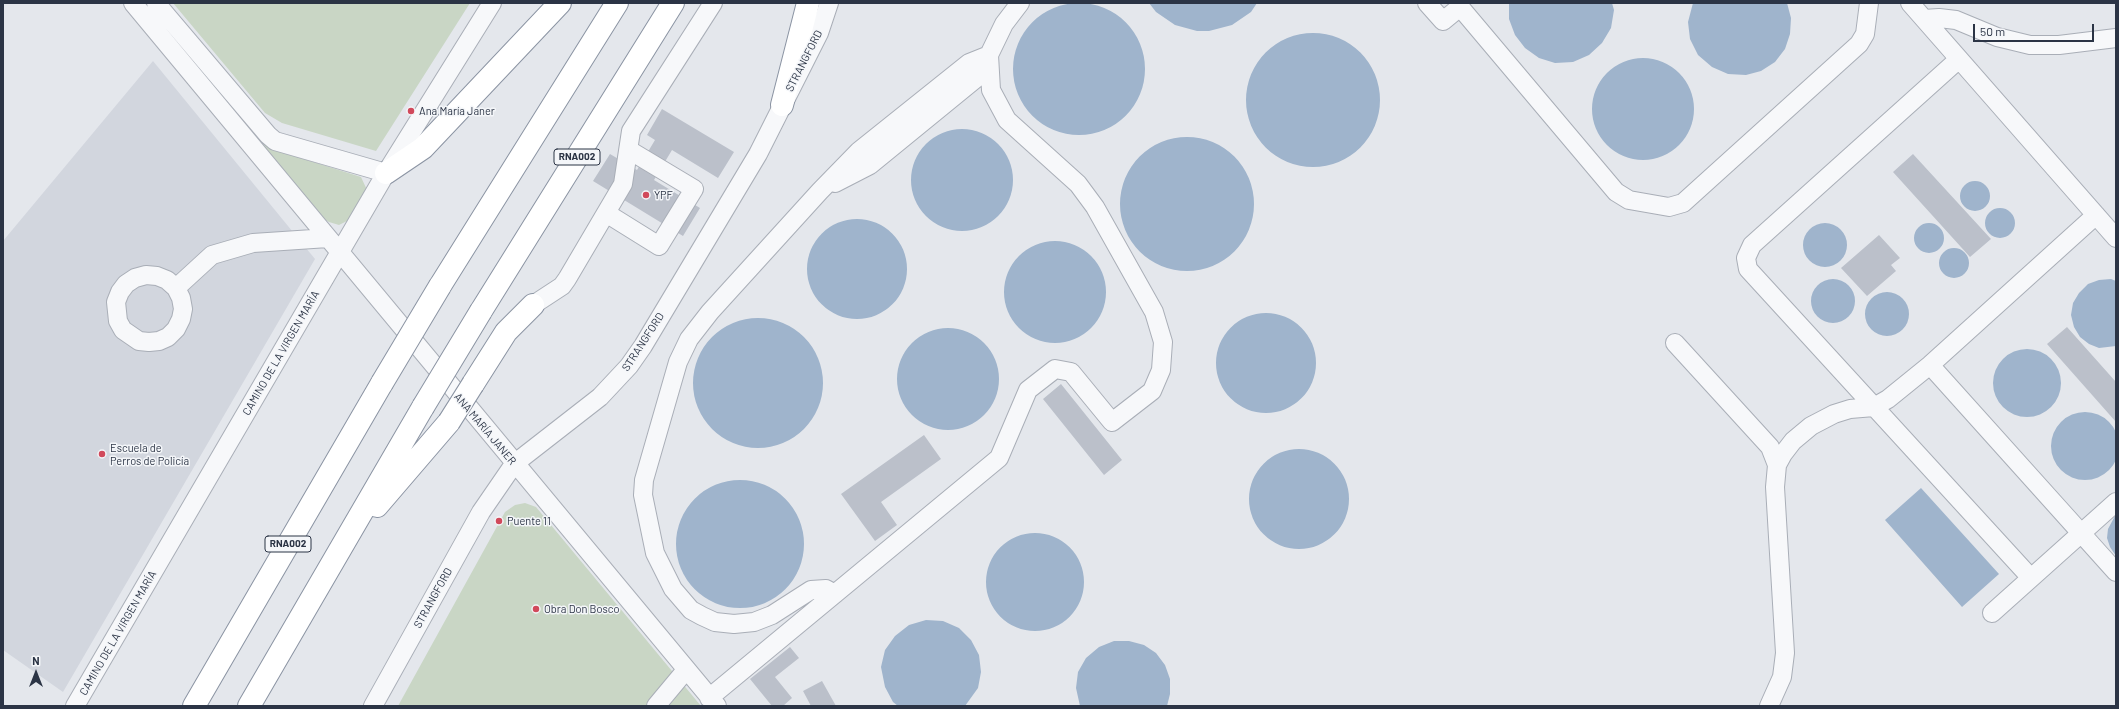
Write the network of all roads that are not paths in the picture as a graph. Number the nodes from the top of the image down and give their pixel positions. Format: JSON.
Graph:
{"nodes":[{"id":1,"x":133,"y":3,"type":"edge"},
{"id":2,"x":156,"y":3,"type":"edge"},
{"id":3,"x":492,"y":3,"type":"edge"},
{"id":4,"x":560,"y":3,"type":"edge"},
{"id":5,"x":617,"y":3,"type":"edge"},
{"id":6,"x":673,"y":3,"type":"edge"},
{"id":7,"x":713,"y":3,"type":"edge"},
{"id":8,"x":808,"y":3,"type":"edge"},
{"id":9,"x":829,"y":3,"type":"edge"},
{"id":10,"x":1020,"y":3,"type":"edge"},
{"id":11,"x":1428,"y":3,"type":"edge"},
{"id":12,"x":1869,"y":3,"type":"edge"},
{"id":13,"x":1910,"y":3,"type":"edge"},
{"id":14,"x":1463,"y":5,"type":"edge"},
{"id":15,"x":1924,"y":19,"type":"junction"},
{"id":16,"x":2116,"y":38,"type":"edge"},
{"id":17,"x":989,"y":55,"type":"junction"},
{"id":18,"x":1959,"y":59,"type":"junction"},
{"id":19,"x":782,"y":105,"type":"junction"},
{"id":20,"x":629,"y":150,"type":"junction"},
{"id":21,"x":386,"y":173,"type":"junction"},
{"id":22,"x":606,"y":213,"type":"junction"},
{"id":23,"x":2096,"y":215,"type":"junction"},
{"id":24,"x":328,"y":238,"type":"junction"},
{"id":25,"x":2116,"y":238,"type":"edge"},
{"id":26,"x":340,"y":253,"type":"junction"},
{"id":27,"x":176,"y":288,"type":"dead end"},
{"id":28,"x":533,"y":305,"type":"joint"},
{"id":29,"x":1676,"y":343,"type":"dead end"},
{"id":30,"x":1930,"y":365,"type":"junction"},
{"id":31,"x":1874,"y":407,"type":"junction"},
{"id":32,"x":514,"y":464,"type":"junction"},
{"id":33,"x":1777,"y":465,"type":"junction"},
{"id":34,"x":2116,"y":502,"type":"edge"},
{"id":35,"x":2082,"y":532,"type":"junction"},
{"id":36,"x":341,"y":548,"type":"junction"},
{"id":37,"x":2116,"y":572,"type":"edge"},
{"id":38,"x":2031,"y":578,"type":"junction"},
{"id":39,"x":835,"y":594,"type":"junction"},
{"id":40,"x":1992,"y":613,"type":"dead end"},
{"id":41,"x":686,"y":670,"type":"junction"},
{"id":42,"x":713,"y":702,"type":"edge"},
{"id":43,"x":75,"y":706,"type":"edge"},
{"id":44,"x":194,"y":706,"type":"edge"},
{"id":45,"x":249,"y":706,"type":"edge"},
{"id":46,"x":373,"y":706,"type":"edge"},
{"id":47,"x":656,"y":706,"type":"edge"},
{"id":48,"x":1769,"y":706,"type":"edge"}],
"edges":[{"from":1,"to":24,"type":"street","name":"ANA MARÍA JANER"},
{"from":2,"to":21,"type":"street"},
{"from":3,"to":21,"type":"street","name":"CAMINO DE LA VIRGEN MARÍA"},
{"from":4,"to":21,"type":"highway"},
{"from":5,"to":44,"type":"highway","number":"RNA002","bridge":true},
{"from":6,"to":36,"type":"highway","number":"RNA002","bridge":true},
{"from":7,"to":20,"type":"street"},
{"from":8,"to":19,"type":"highway"},
{"from":9,"to":19,"type":"street","name":"STRANGFORD"},
{"from":10,"to":17,"type":"street"},
{"from":11,"to":14,"type":"street"},
{"from":12,"to":14,"type":"street"},
{"from":13,"to":15,"type":"street"},
{"from":15,"to":16,"type":"street"},
{"from":15,"to":18,"type":"street"},
{"from":17,"to":39,"type":"street"},
{"from":17,"to":39,"type":"street"},
{"from":18,"to":23,"type":"street"},
{"from":18,"to":31,"type":"street"},
{"from":19,"to":32,"type":"street","name":"STRANGFORD"},
{"from":20,"to":22,"type":"street"},
{"from":20,"to":22,"type":"street"},
{"from":21,"to":26,"type":"street","name":"CAMINO DE LA VIRGEN MARÍA"},
{"from":22,"to":28,"type":"street"},
{"from":23,"to":25,"type":"street"},
{"from":23,"to":30,"type":"street"},
{"from":24,"to":26,"type":"street","name":"ANA MARÍA JANER"},
{"from":24,"to":27,"type":"street"},
{"from":26,"to":32,"type":"street","name":"ANA MARÍA JANER"},
{"from":26,"to":43,"type":"street","name":"CAMINO DE LA VIRGEN MARÍA"},
{"from":28,"to":36,"type":"highway","bridge":true},
{"from":29,"to":33,"type":"street"},
{"from":30,"to":31,"type":"street"},
{"from":30,"to":35,"type":"street"},
{"from":31,"to":33,"type":"street"},
{"from":31,"to":38,"type":"street"},
{"from":32,"to":41,"type":"street","name":"ANA MARÍA JANER"},
{"from":32,"to":46,"type":"street","name":"STRANGFORD"},
{"from":33,"to":48,"type":"street"},
{"from":34,"to":35,"type":"street"},
{"from":35,"to":37,"type":"street"},
{"from":35,"to":38,"type":"street"},
{"from":36,"to":45,"type":"highway","number":"RNA002"},
{"from":38,"to":40,"type":"street"},
{"from":39,"to":42,"type":"street"},
{"from":41,"to":42,"type":"street","name":"ANA MARÍA JANER"},
{"from":41,"to":47,"type":"street"}]}
